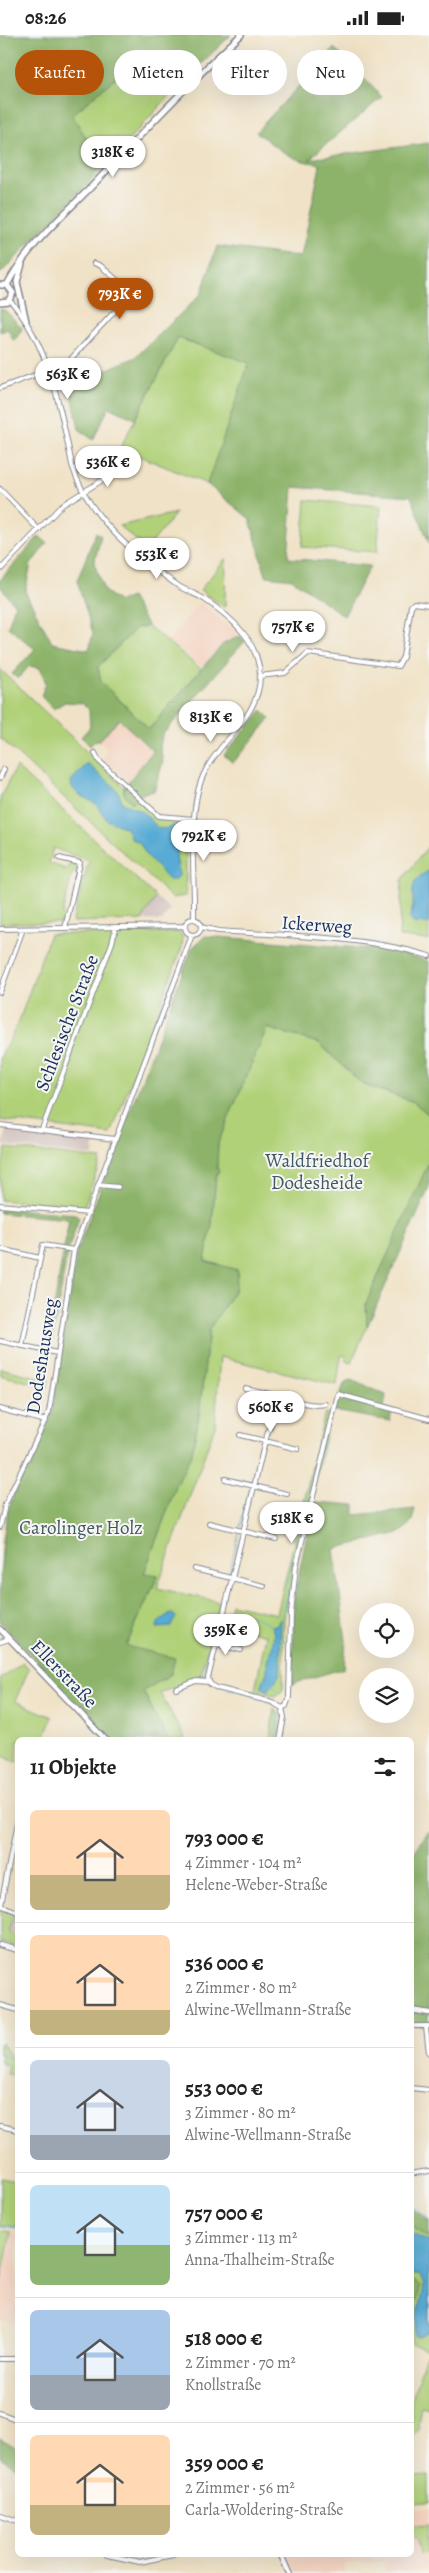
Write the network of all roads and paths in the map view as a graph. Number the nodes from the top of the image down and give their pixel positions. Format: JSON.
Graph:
{"nodes":[{"id":1,"x":241,"y":35,"type":"edge"},
{"id":2,"x":22,"y":261,"type":"junction"},
{"id":3,"x":94,"y":263,"type":"dead end"},
{"id":4,"x":0,"y":285,"type":"edge"},
{"id":5,"x":8,"y":285,"type":"junction"},
{"id":6,"x":10,"y":300,"type":"junction"},
{"id":7,"x":0,"y":302,"type":"edge"},
{"id":8,"x":26,"y":321,"type":"junction"},
{"id":9,"x":50,"y":371,"type":"junction"},
{"id":10,"x":0,"y":387,"type":"edge"},
{"id":11,"x":118,"y":467,"type":"dead end"},
{"id":12,"x":0,"y":489,"type":"edge"},
{"id":13,"x":82,"y":492,"type":"junction"},
{"id":14,"x":39,"y":530,"type":"junction"},
{"id":15,"x":0,"y":570,"type":"edge"},
{"id":16,"x":429,"y":605,"type":"edge"},
{"id":17,"x":260,"y":676,"type":"junction"},
{"id":18,"x":95,"y":753,"type":"dead end"},
{"id":19,"x":4,"y":769,"type":"dead end"},
{"id":20,"x":0,"y":778,"type":"edge"},
{"id":21,"x":195,"y":819,"type":"junction"},
{"id":22,"x":58,"y":858,"type":"dead end"},
{"id":23,"x":194,"y":919,"type":"junction"},
{"id":24,"x":185,"y":926,"type":"junction"},
{"id":25,"x":116,"y":927,"type":"junction"},
{"id":26,"x":201,"y":927,"type":"junction"},
{"id":27,"x":65,"y":928,"type":"junction"},
{"id":28,"x":0,"y":929,"type":"edge"},
{"id":29,"x":23,"y":929,"type":"junction"},
{"id":30,"x":192,"y":935,"type":"junction"},
{"id":31,"x":429,"y":956,"type":"edge"},
{"id":32,"x":0,"y":992,"type":"edge"},
{"id":33,"x":0,"y":1125,"type":"edge"},
{"id":34,"x":42,"y":1129,"type":"junction"},
{"id":35,"x":115,"y":1139,"type":"junction"},
{"id":36,"x":98,"y":1185,"type":"junction"},
{"id":37,"x":118,"y":1187,"type":"dead end"},
{"id":38,"x":0,"y":1205,"type":"edge"},
{"id":39,"x":88,"y":1213,"type":"junction"},
{"id":40,"x":0,"y":1249,"type":"edge"},
{"id":41,"x":74,"y":1250,"type":"junction"},
{"id":42,"x":40,"y":1258,"type":"junction"},
{"id":43,"x":0,"y":1341,"type":"edge"},
{"id":44,"x":22,"y":1346,"type":"junction"},
{"id":45,"x":58,"y":1353,"type":"junction"},
{"id":46,"x":245,"y":1388,"type":"dead end"},
{"id":47,"x":280,"y":1401,"type":"junction"},
{"id":48,"x":325,"y":1404,"type":"dead end"},
{"id":49,"x":0,"y":1409,"type":"edge"},
{"id":50,"x":429,"y":1419,"type":"edge"},
{"id":51,"x":46,"y":1421,"type":"junction"},
{"id":52,"x":240,"y":1435,"type":"dead end"},
{"id":53,"x":265,"y":1441,"type":"junction"},
{"id":54,"x":298,"y":1449,"type":"dead end"},
{"id":55,"x":225,"y":1479,"type":"dead end"},
{"id":56,"x":254,"y":1486,"type":"junction"},
{"id":57,"x":287,"y":1494,"type":"dead end"},
{"id":58,"x":209,"y":1523,"type":"dead end"},
{"id":59,"x":0,"y":1527,"type":"edge"},
{"id":60,"x":243,"y":1531,"type":"junction"},
{"id":61,"x":276,"y":1539,"type":"dead end"},
{"id":62,"x":194,"y":1569,"type":"dead end"},
{"id":63,"x":232,"y":1578,"type":"junction"},
{"id":64,"x":264,"y":1586,"type":"dead end"},
{"id":65,"x":0,"y":1629,"type":"edge"},
{"id":66,"x":8,"y":1639,"type":"junction"},
{"id":67,"x":0,"y":1642,"type":"edge"},
{"id":68,"x":215,"y":1644,"type":"junction"},
{"id":69,"x":241,"y":1650,"type":"dead end"},
{"id":70,"x":208,"y":1682,"type":"junction"},
{"id":71,"x":176,"y":1689,"type":"dead end"},
{"id":72,"x":282,"y":1708,"type":"junction"},
{"id":73,"x":103,"y":1737,"type":"edge"},
{"id":74,"x":281,"y":1737,"type":"edge"},
{"id":75,"x":15,"y":1833,"type":"edge"},
{"id":76,"x":1,"y":1905,"type":"edge"},
{"id":77,"x":15,"y":1910,"type":"edge"},
{"id":78,"x":0,"y":1945,"type":"edge"},
{"id":79,"x":15,"y":1949,"type":"edge"},
{"id":80,"x":0,"y":2005,"type":"edge"},
{"id":81,"x":15,"y":2009,"type":"edge"},
{"id":82,"x":414,"y":2010,"type":"edge"},
{"id":83,"x":429,"y":2013,"type":"edge"},
{"id":84,"x":414,"y":2026,"type":"edge"},
{"id":85,"x":427,"y":2027,"type":"edge"},
{"id":86,"x":429,"y":2053,"type":"edge"},
{"id":87,"x":414,"y":2088,"type":"edge"},
{"id":88,"x":429,"y":2090,"type":"edge"},
{"id":89,"x":0,"y":2126,"type":"edge"},
{"id":90,"x":15,"y":2129,"type":"edge"},
{"id":91,"x":429,"y":2171,"type":"edge"},
{"id":92,"x":415,"y":2173,"type":"dead end"},
{"id":93,"x":0,"y":2359,"type":"edge"},
{"id":94,"x":15,"y":2359,"type":"edge"},
{"id":95,"x":0,"y":2413,"type":"edge"},
{"id":96,"x":15,"y":2419,"type":"edge"},
{"id":97,"x":0,"y":2515,"type":"edge"},
{"id":98,"x":15,"y":2520,"type":"edge"},
{"id":99,"x":113,"y":2557,"type":"edge"},
{"id":100,"x":164,"y":2557,"type":"edge"},
{"id":101,"x":282,"y":2557,"type":"edge"},
{"id":102,"x":289,"y":2573,"type":"edge"}],
"edges":[{"from":1,"to":2,"type":"main road"},
{"from":2,"to":5,"type":"main road"},
{"from":2,"to":8,"type":"main road"},
{"from":3,"to":9,"type":"street"},
{"from":4,"to":5,"type":"main road"},
{"from":5,"to":6,"type":"main road"},
{"from":6,"to":7,"type":"main road"},
{"from":6,"to":8,"type":"street"},
{"from":8,"to":9,"type":"street"},
{"from":9,"to":10,"type":"street"},
{"from":9,"to":13,"type":"street"},
{"from":11,"to":13,"type":"street"},
{"from":12,"to":14,"type":"street"},
{"from":13,"to":14,"type":"street"},
{"from":13,"to":17,"type":"street"},
{"from":14,"to":15,"type":"street"},
{"from":16,"to":17,"type":"street"},
{"from":17,"to":21,"type":"street"},
{"from":18,"to":21,"type":"street"},
{"from":19,"to":20,"type":"street"},
{"from":21,"to":23,"type":"street"},
{"from":22,"to":27,"type":"street"},
{"from":23,"to":24,"type":"street"},
{"from":23,"to":26,"type":"street"},
{"from":24,"to":25,"type":"street"},
{"from":24,"to":30,"type":"street"},
{"from":25,"to":27,"type":"street"},
{"from":25,"to":34,"type":"street","name":"Schlesische Straße"},
{"from":26,"to":30,"type":"street"},
{"from":26,"to":31,"type":"street","name":"Ickerweg"},
{"from":27,"to":29,"type":"street"},
{"from":28,"to":29,"type":"street"},
{"from":29,"to":32,"type":"street"},
{"from":30,"to":35,"type":"street","name":"Dodeshausweg"},
{"from":33,"to":34,"type":"street"},
{"from":34,"to":35,"type":"street"},
{"from":35,"to":36,"type":"street","name":"Dodeshausweg"},
{"from":36,"to":37,"type":"street"},
{"from":36,"to":39,"type":"street","name":"Dodeshausweg"},
{"from":38,"to":39,"type":"street"},
{"from":39,"to":41,"type":"street","name":"Dodeshausweg"},
{"from":40,"to":42,"type":"street"},
{"from":41,"to":42,"type":"street"},
{"from":41,"to":45,"type":"street","name":"Dodeshausweg"},
{"from":42,"to":44,"type":"street"},
{"from":43,"to":44,"type":"street"},
{"from":44,"to":45,"type":"street"},
{"from":45,"to":51,"type":"street","name":"Dodeshausweg"},
{"from":46,"to":47,"type":"street"},
{"from":47,"to":48,"type":"street"},
{"from":47,"to":53,"type":"street"},
{"from":49,"to":51,"type":"street"},
{"from":50,"to":72,"type":"street"},
{"from":51,"to":59,"type":"street","name":"Dodeshausweg"},
{"from":52,"to":53,"type":"street"},
{"from":53,"to":54,"type":"street"},
{"from":53,"to":56,"type":"street"},
{"from":55,"to":56,"type":"street"},
{"from":56,"to":57,"type":"street"},
{"from":56,"to":60,"type":"street"},
{"from":58,"to":60,"type":"street"},
{"from":60,"to":61,"type":"street"},
{"from":60,"to":63,"type":"street"},
{"from":62,"to":63,"type":"street"},
{"from":63,"to":64,"type":"street"},
{"from":63,"to":68,"type":"street"},
{"from":65,"to":66,"type":"street","name":"Ellerstraße"},
{"from":66,"to":67,"type":"street"},
{"from":66,"to":73,"type":"street","name":"Ellerstraße"},
{"from":68,"to":69,"type":"street"},
{"from":68,"to":70,"type":"street"},
{"from":70,"to":71,"type":"street"},
{"from":70,"to":72,"type":"street"},
{"from":72,"to":74,"type":"street"},
{"from":75,"to":76,"type":"street"},
{"from":76,"to":77,"type":"street"},
{"from":78,"to":79,"type":"street"},
{"from":80,"to":81,"type":"street"},
{"from":82,"to":83,"type":"street"},
{"from":84,"to":85,"type":"street"},
{"from":85,"to":86,"type":"street"},
{"from":87,"to":88,"type":"street"},
{"from":89,"to":90,"type":"street"},
{"from":91,"to":92,"type":"street"},
{"from":93,"to":94,"type":"street"},
{"from":95,"to":96,"type":"street"},
{"from":97,"to":98,"type":"street"},
{"from":99,"to":100,"type":"street"},
{"from":101,"to":102,"type":"street"}]}
